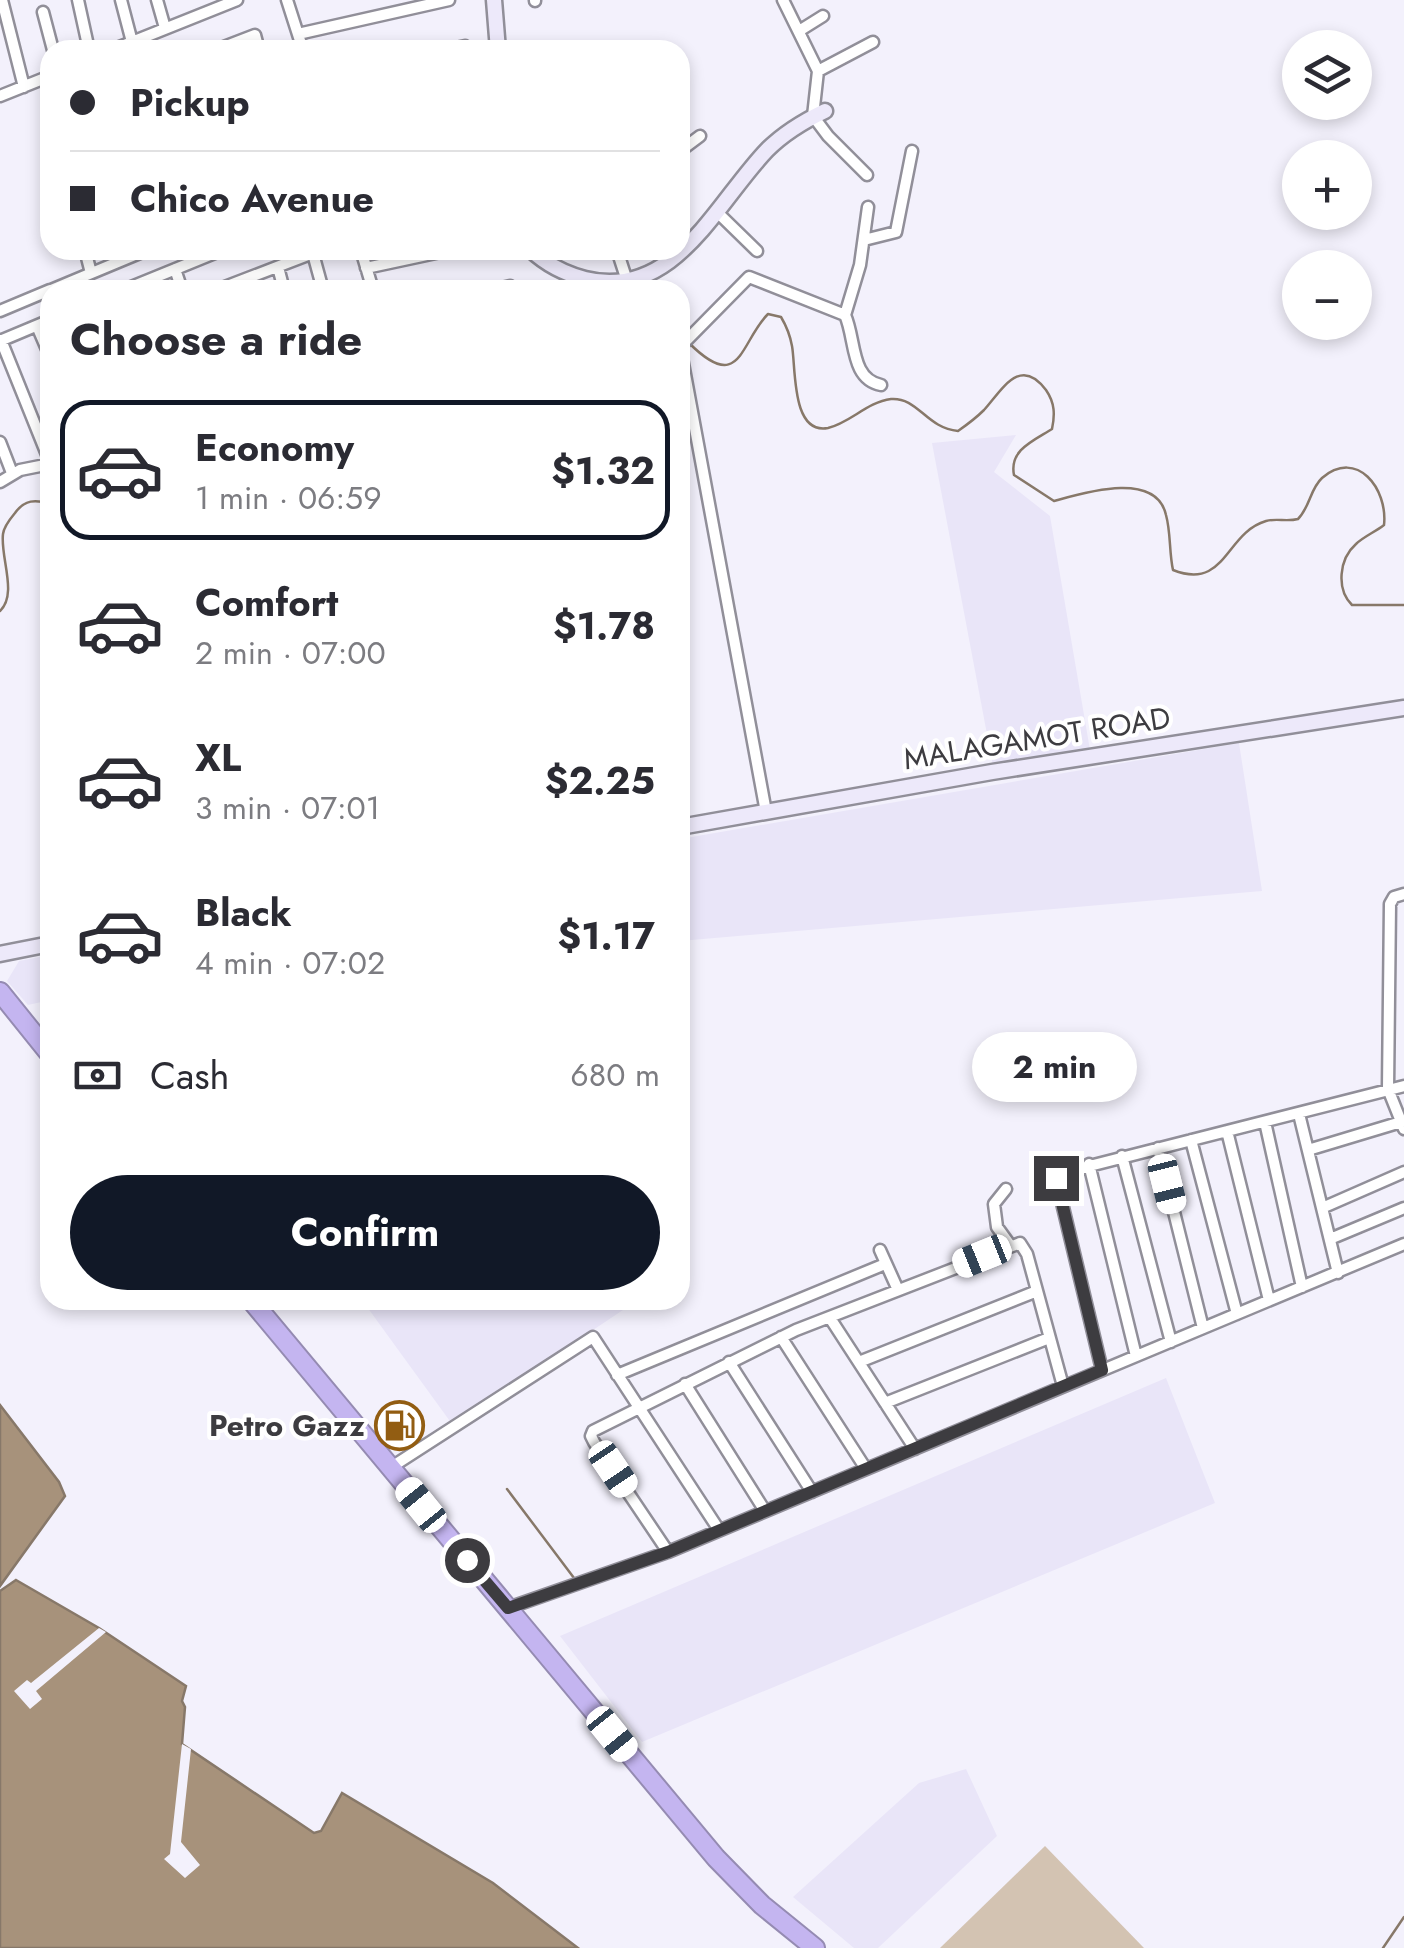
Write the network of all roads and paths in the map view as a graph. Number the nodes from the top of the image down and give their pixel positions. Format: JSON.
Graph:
{"nodes":[{"id":1,"x":2,"y":0,"type":"edge"},
{"id":2,"x":78,"y":0,"type":"edge"},
{"id":3,"x":121,"y":0,"type":"edge"},
{"id":4,"x":157,"y":0,"type":"edge"},
{"id":5,"x":237,"y":0,"type":"edge"},
{"id":6,"x":287,"y":0,"type":"edge"},
{"id":7,"x":449,"y":0,"type":"edge"},
{"id":8,"x":494,"y":0,"type":"edge"},
{"id":9,"x":782,"y":0,"type":"edge"},
{"id":10,"x":43,"y":12,"type":"dead end"},
{"id":11,"x":824,"y":16,"type":"dead end"},
{"id":12,"x":165,"y":28,"type":"junction"},
{"id":13,"x":799,"y":31,"type":"junction"},
{"id":14,"x":298,"y":34,"type":"junction"},
{"id":15,"x":50,"y":40,"type":"edge"},
{"id":16,"x":87,"y":40,"type":"edge"},
{"id":17,"x":131,"y":40,"type":"edge"},
{"id":18,"x":137,"y":40,"type":"edge"},
{"id":19,"x":300,"y":40,"type":"edge"},
{"id":20,"x":497,"y":40,"type":"edge"},
{"id":21,"x":873,"y":42,"type":"dead end"},
{"id":22,"x":818,"y":71,"type":"junction"},
{"id":23,"x":40,"y":80,"type":"edge"},
{"id":24,"x":24,"y":87,"type":"junction"},
{"id":25,"x":0,"y":96,"type":"edge"},
{"id":26,"x":819,"y":114,"type":"junction"},
{"id":27,"x":700,"y":136,"type":"dead end"},
{"id":28,"x":690,"y":144,"type":"edge"},
{"id":29,"x":912,"y":152,"type":"dead end"},
{"id":30,"x":867,"y":175,"type":"dead end"},
{"id":31,"x":868,"y":206,"type":"dead end"},
{"id":32,"x":716,"y":211,"type":"junction"},
{"id":33,"x":690,"y":239,"type":"edge"},
{"id":34,"x":864,"y":240,"type":"junction"},
{"id":35,"x":756,"y":250,"type":"dead end"},
{"id":36,"x":88,"y":260,"type":"edge"},
{"id":37,"x":123,"y":260,"type":"edge"},
{"id":38,"x":197,"y":260,"type":"edge"},
{"id":39,"x":294,"y":260,"type":"edge"},
{"id":40,"x":364,"y":260,"type":"edge"},
{"id":41,"x":403,"y":260,"type":"edge"},
{"id":42,"x":544,"y":260,"type":"edge"},
{"id":43,"x":671,"y":260,"type":"edge"},
{"id":44,"x":278,"y":267,"type":"junction"},
{"id":45,"x":366,"y":268,"type":"junction"},
{"id":46,"x":174,"y":269,"type":"junction"},
{"id":47,"x":91,"y":273,"type":"junction"},
{"id":48,"x":74,"y":280,"type":"edge"},
{"id":49,"x":152,"y":280,"type":"edge"},
{"id":50,"x":178,"y":280,"type":"edge"},
{"id":51,"x":253,"y":280,"type":"edge"},
{"id":52,"x":281,"y":280,"type":"edge"},
{"id":53,"x":370,"y":280,"type":"edge"},
{"id":54,"x":569,"y":280,"type":"edge"},
{"id":55,"x":641,"y":280,"type":"edge"},
{"id":56,"x":40,"y":294,"type":"edge"},
{"id":57,"x":0,"y":311,"type":"edge"},
{"id":58,"x":845,"y":315,"type":"junction"},
{"id":59,"x":40,"y":325,"type":"edge"},
{"id":60,"x":37,"y":326,"type":"junction"},
{"id":61,"x":40,"y":333,"type":"edge"},
{"id":62,"x":690,"y":338,"type":"edge"},
{"id":63,"x":0,"y":341,"type":"edge"},
{"id":64,"x":881,"y":386,"type":"dead end"},
{"id":65,"x":690,"y":405,"type":"edge"},
{"id":66,"x":40,"y":439,"type":"edge"},
{"id":67,"x":0,"y":442,"type":"edge"},
{"id":68,"x":40,"y":465,"type":"edge"},
{"id":69,"x":12,"y":472,"type":"junction"},
{"id":70,"x":0,"y":482,"type":"edge"},
{"id":71,"x":1404,"y":708,"type":"edge"},
{"id":72,"x":766,"y":812,"type":"junction"},
{"id":73,"x":690,"y":825,"type":"edge"},
{"id":74,"x":1404,"y":894,"type":"edge"},
{"id":75,"x":40,"y":946,"type":"edge"},
{"id":76,"x":0,"y":954,"type":"edge"},
{"id":77,"x":0,"y":992,"type":"edge"},
{"id":78,"x":40,"y":1042,"type":"edge"},
{"id":79,"x":1404,"y":1086,"type":"edge"},
{"id":80,"x":1388,"y":1089,"type":"junction"},
{"id":81,"x":1299,"y":1114,"type":"junction"},
{"id":82,"x":1265,"y":1122,"type":"junction"},
{"id":83,"x":1402,"y":1126,"type":"edge"},
{"id":84,"x":1227,"y":1132,"type":"junction"},
{"id":85,"x":1191,"y":1140,"type":"junction"},
{"id":86,"x":1158,"y":1148,"type":"junction"},
{"id":87,"x":1308,"y":1150,"type":"junction"},
{"id":88,"x":1122,"y":1156,"type":"junction"},
{"id":89,"x":1089,"y":1164,"type":"junction"},
{"id":90,"x":1404,"y":1172,"type":"edge"},
{"id":91,"x":1006,"y":1189,"type":"dead end"},
{"id":92,"x":1322,"y":1208,"type":"junction"},
{"id":93,"x":1404,"y":1208,"type":"edge"},
{"id":94,"x":1330,"y":1240,"type":"junction"},
{"id":95,"x":1404,"y":1244,"type":"edge"},
{"id":96,"x":1010,"y":1245,"type":"junction"},
{"id":97,"x":880,"y":1250,"type":"dead end"},
{"id":98,"x":885,"y":1264,"type":"junction"},
{"id":99,"x":1338,"y":1272,"type":"junction"},
{"id":100,"x":1302,"y":1287,"type":"junction"},
{"id":101,"x":898,"y":1290,"type":"junction"},
{"id":102,"x":1036,"y":1291,"type":"junction"},
{"id":103,"x":1269,"y":1300,"type":"junction"},
{"id":104,"x":259,"y":1310,"type":"edge"},
{"id":105,"x":1236,"y":1314,"type":"junction"},
{"id":106,"x":830,"y":1318,"type":"junction"},
{"id":107,"x":1203,"y":1328,"type":"junction"},
{"id":108,"x":781,"y":1337,"type":"junction"},
{"id":109,"x":1049,"y":1338,"type":"junction"},
{"id":110,"x":1171,"y":1342,"type":"junction"},
{"id":111,"x":1136,"y":1356,"type":"junction"},
{"id":112,"x":729,"y":1362,"type":"junction"},
{"id":113,"x":858,"y":1362,"type":"junction"},
{"id":114,"x":1102,"y":1370,"type":"junction"},
{"id":115,"x":617,"y":1375,"type":"junction"},
{"id":116,"x":685,"y":1384,"type":"junction"},
{"id":117,"x":1063,"y":1386,"type":"junction"},
{"id":118,"x":885,"y":1403,"type":"junction"},
{"id":119,"x":637,"y":1407,"type":"junction"},
{"id":120,"x":915,"y":1449,"type":"junction"},
{"id":121,"x":390,"y":1468,"type":"junction"},
{"id":122,"x":866,"y":1470,"type":"junction"},
{"id":123,"x":812,"y":1492,"type":"junction"},
{"id":124,"x":765,"y":1511,"type":"junction"},
{"id":125,"x":720,"y":1530,"type":"junction"},
{"id":126,"x":668,"y":1552,"type":"junction"},
{"id":127,"x":508,"y":1608,"type":"junction"},
{"id":128,"x":815,"y":1948,"type":"edge"}],
"edges":[{"from":1,"to":24,"type":"street"},
{"from":2,"to":16,"type":"street"},
{"from":3,"to":17,"type":"street"},
{"from":4,"to":12,"type":"street"},
{"from":5,"to":12,"type":"street"},
{"from":6,"to":14,"type":"street"},
{"from":7,"to":14,"type":"street"},
{"from":8,"to":20,"type":"street"},
{"from":9,"to":13,"type":"street"},
{"from":10,"to":15,"type":"street"},
{"from":11,"to":13,"type":"street"},
{"from":12,"to":18,"type":"street"},
{"from":13,"to":22,"type":"street"},
{"from":14,"to":19,"type":"street"},
{"from":21,"to":22,"type":"street"},
{"from":22,"to":26,"type":"street"},
{"from":23,"to":24,"type":"street"},
{"from":24,"to":25,"type":"street"},
{"from":26,"to":30,"type":"street"},
{"from":26,"to":32,"type":"street"},
{"from":27,"to":28,"type":"street"},
{"from":29,"to":34,"type":"street"},
{"from":31,"to":34,"type":"street"},
{"from":32,"to":33,"type":"street"},
{"from":32,"to":35,"type":"street"},
{"from":34,"to":58,"type":"street"},
{"from":36,"to":47,"type":"street"},
{"from":37,"to":47,"type":"street"},
{"from":38,"to":46,"type":"street"},
{"from":39,"to":44,"type":"street"},
{"from":40,"to":45,"type":"street"},
{"from":41,"to":45,"type":"street"},
{"from":42,"to":54,"type":"street"},
{"from":43,"to":55,"type":"street"},
{"from":44,"to":51,"type":"street"},
{"from":44,"to":52,"type":"street"},
{"from":45,"to":53,"type":"street"},
{"from":46,"to":49,"type":"street"},
{"from":46,"to":50,"type":"street"},
{"from":47,"to":48,"type":"street"},
{"from":56,"to":57,"type":"street"},
{"from":58,"to":62,"type":"street"},
{"from":58,"to":64,"type":"street"},
{"from":59,"to":60,"type":"street"},
{"from":60,"to":61,"type":"street"},
{"from":60,"to":63,"type":"street"},
{"from":63,"to":66,"type":"street"},
{"from":65,"to":72,"type":"street"},
{"from":67,"to":69,"type":"street"},
{"from":68,"to":69,"type":"street"},
{"from":69,"to":70,"type":"street"},
{"from":71,"to":72,"type":"street","name":"MALAGAMOT ROAD"},
{"from":72,"to":73,"type":"street","name":"MALAGAMOT ROAD"},
{"from":74,"to":80,"type":"street"},
{"from":75,"to":76,"type":"street"},
{"from":77,"to":78,"type":"highway"},
{"from":79,"to":80,"type":"street"},
{"from":80,"to":81,"type":"street"},
{"from":80,"to":83,"type":"street"},
{"from":81,"to":82,"type":"street"},
{"from":81,"to":87,"type":"street"},
{"from":82,"to":84,"type":"street"},
{"from":82,"to":100,"type":"street"},
{"from":83,"to":87,"type":"street"},
{"from":84,"to":85,"type":"street"},
{"from":84,"to":103,"type":"street"},
{"from":85,"to":86,"type":"street"},
{"from":85,"to":105,"type":"street"},
{"from":86,"to":88,"type":"street"},
{"from":86,"to":107,"type":"street"},
{"from":87,"to":92,"type":"street"},
{"from":88,"to":89,"type":"street"},
{"from":88,"to":110,"type":"street"},
{"from":89,"to":111,"type":"street"},
{"from":89,"to":114,"type":"street"},
{"from":90,"to":92,"type":"street"},
{"from":91,"to":96,"type":"street"},
{"from":92,"to":94,"type":"street"},
{"from":93,"to":94,"type":"street"},
{"from":94,"to":99,"type":"street"},
{"from":95,"to":99,"type":"street"},
{"from":96,"to":101,"type":"street"},
{"from":96,"to":102,"type":"street"},
{"from":97,"to":98,"type":"street"},
{"from":98,"to":101,"type":"street"},
{"from":98,"to":115,"type":"street"},
{"from":99,"to":100,"type":"street"},
{"from":100,"to":103,"type":"street"},
{"from":101,"to":106,"type":"street"},
{"from":102,"to":109,"type":"street"},
{"from":102,"to":113,"type":"street"},
{"from":103,"to":105,"type":"street"},
{"from":104,"to":121,"type":"highway"},
{"from":105,"to":107,"type":"street"},
{"from":106,"to":108,"type":"street"},
{"from":106,"to":113,"type":"street"},
{"from":107,"to":110,"type":"street"},
{"from":108,"to":112,"type":"street"},
{"from":108,"to":122,"type":"street"},
{"from":109,"to":117,"type":"street"},
{"from":109,"to":118,"type":"street"},
{"from":110,"to":111,"type":"street"},
{"from":111,"to":114,"type":"street"},
{"from":112,"to":116,"type":"street"},
{"from":112,"to":123,"type":"street"},
{"from":113,"to":118,"type":"street"},
{"from":114,"to":117,"type":"street"},
{"from":115,"to":119,"type":"street"},
{"from":115,"to":121,"type":"street"},
{"from":116,"to":119,"type":"street"},
{"from":116,"to":124,"type":"street"},
{"from":117,"to":120,"type":"street"},
{"from":118,"to":120,"type":"street"},
{"from":119,"to":125,"type":"street"},
{"from":119,"to":126,"type":"street"},
{"from":120,"to":122,"type":"street"},
{"from":121,"to":127,"type":"highway"},
{"from":122,"to":123,"type":"street"},
{"from":123,"to":124,"type":"street"},
{"from":124,"to":125,"type":"street"},
{"from":125,"to":126,"type":"street"},
{"from":126,"to":127,"type":"street"},
{"from":127,"to":128,"type":"highway"}]}
